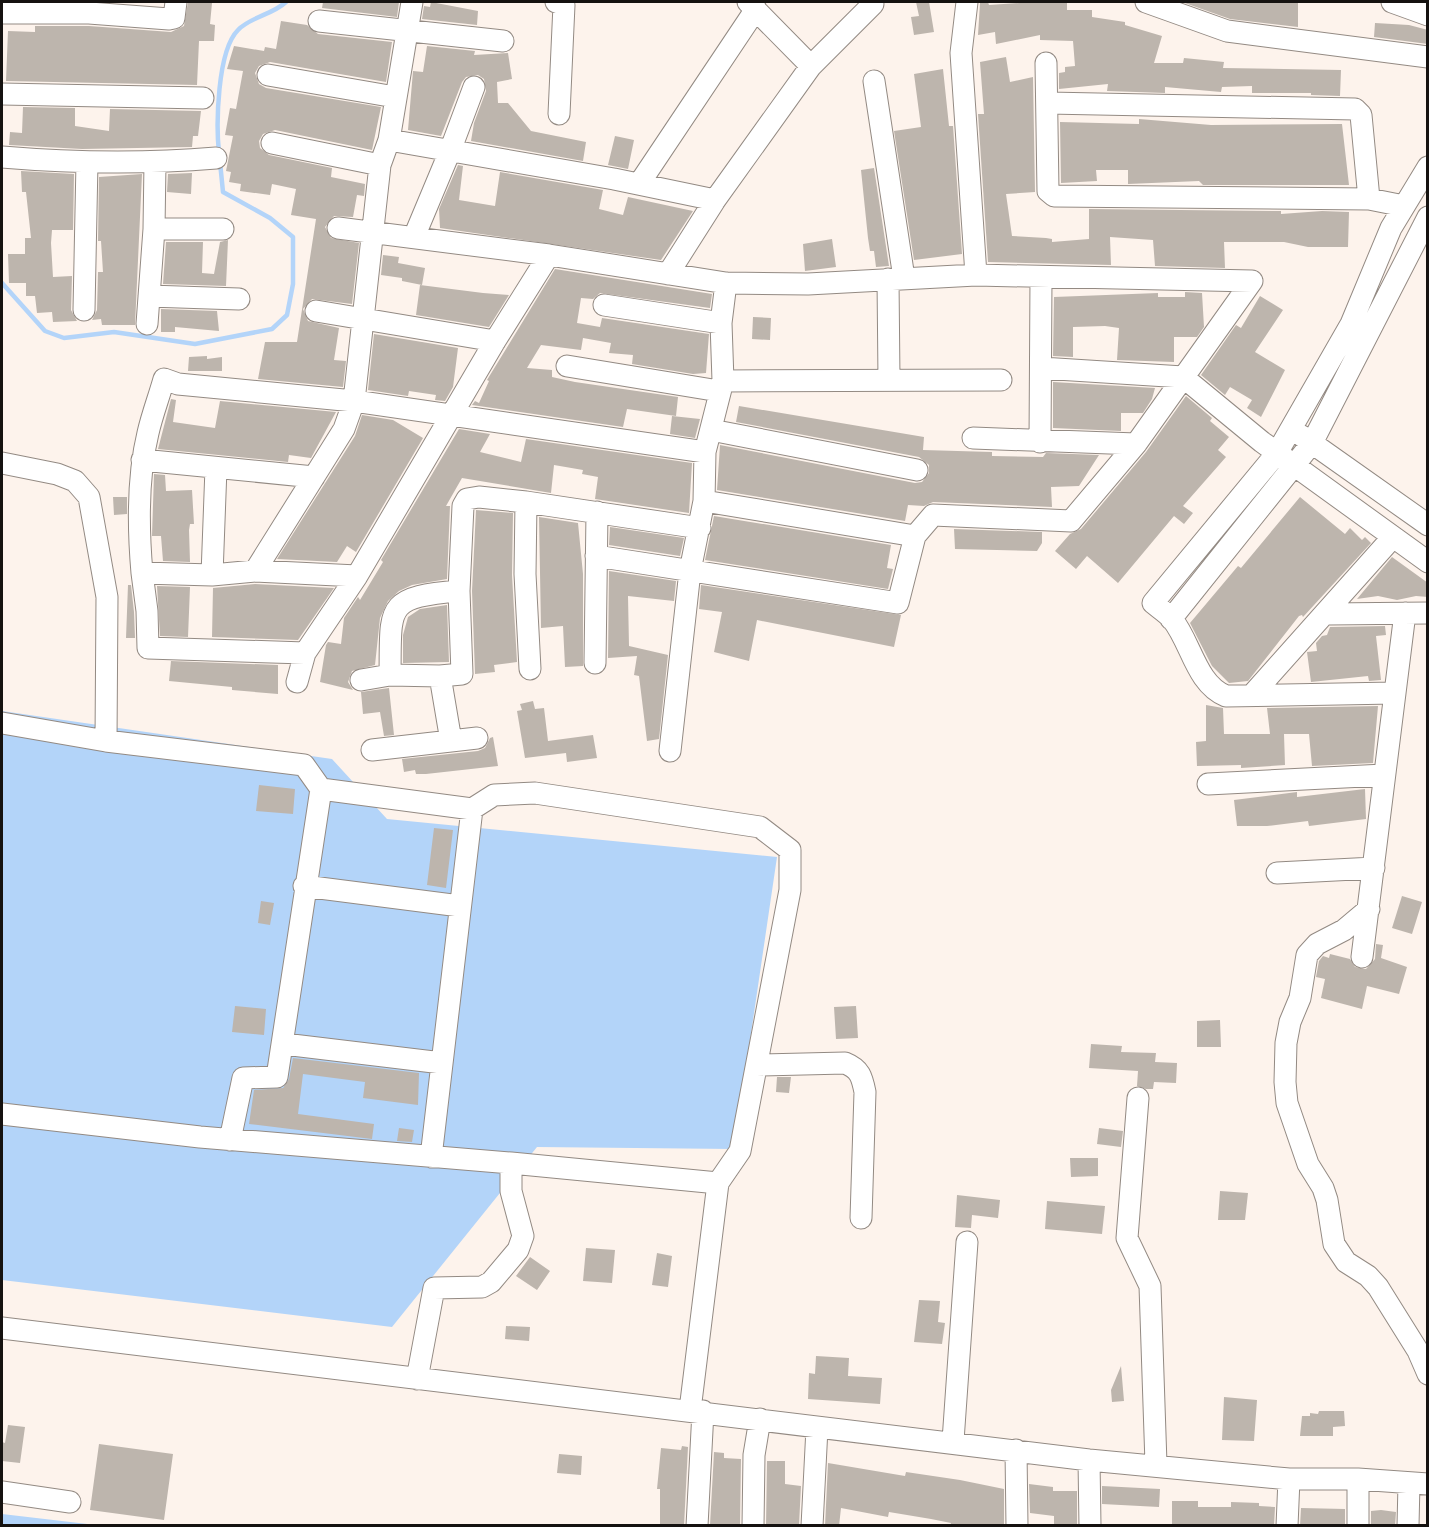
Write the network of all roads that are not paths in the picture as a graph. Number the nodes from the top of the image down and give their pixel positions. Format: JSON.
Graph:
{"nodes":[{"id":1,"x":176,"y":2,"type":"edge"},
{"id":2,"x":412,"y":2,"type":"edge"},
{"id":3,"x":875,"y":2,"type":"edge"},
{"id":4,"x":967,"y":2,"type":"edge"},
{"id":5,"x":1146,"y":2,"type":"edge"},
{"id":6,"x":1392,"y":2,"type":"edge"},
{"id":7,"x":566,"y":3,"type":"edge"},
{"id":8,"x":752,"y":5,"type":"edge"},
{"id":9,"x":90,"y":7,"type":"edge"},
{"id":10,"x":2,"y":13,"type":"edge"},
{"id":11,"x":1428,"y":15,"type":"edge"},
{"id":12,"x":319,"y":21,"type":"dead end"},
{"id":13,"x":406,"y":32,"type":"junction"},
{"id":14,"x":503,"y":41,"type":"dead end"},
{"id":15,"x":1428,"y":57,"type":"edge"},
{"id":16,"x":1046,"y":63,"type":"dead end"},
{"id":17,"x":812,"y":66,"type":"junction"},
{"id":18,"x":268,"y":75,"type":"dead end"},
{"id":19,"x":874,"y":81,"type":"dead end"},
{"id":20,"x":474,"y":87,"type":"dead end"},
{"id":21,"x":2,"y":94,"type":"edge"},
{"id":22,"x":395,"y":97,"type":"junction"},
{"id":23,"x":203,"y":98,"type":"dead end"},
{"id":24,"x":1048,"y":103,"type":"junction"},
{"id":25,"x":559,"y":114,"type":"dead end"},
{"id":26,"x":388,"y":140,"type":"junction"},
{"id":27,"x":272,"y":142,"type":"dead end"},
{"id":28,"x":450,"y":151,"type":"junction"},
{"id":29,"x":2,"y":157,"type":"edge"},
{"id":30,"x":216,"y":158,"type":"dead end"},
{"id":31,"x":87,"y":162,"type":"junction"},
{"id":32,"x":154,"y":163,"type":"junction"},
{"id":33,"x":380,"y":165,"type":"junction"},
{"id":34,"x":1428,"y":167,"type":"edge"},
{"id":35,"x":639,"y":184,"type":"junction"},
{"id":36,"x":1369,"y":199,"type":"junction"},
{"id":37,"x":715,"y":200,"type":"junction"},
{"id":38,"x":1404,"y":206,"type":"junction"},
{"id":39,"x":1428,"y":217,"type":"edge"},
{"id":40,"x":338,"y":228,"type":"dead end"},
{"id":41,"x":1391,"y":228,"type":"junction"},
{"id":42,"x":154,"y":229,"type":"junction"},
{"id":43,"x":223,"y":229,"type":"dead end"},
{"id":44,"x":373,"y":233,"type":"junction"},
{"id":45,"x":414,"y":237,"type":"junction"},
{"id":46,"x":1421,"y":247,"type":"edge"},
{"id":47,"x":549,"y":255,"type":"junction"},
{"id":48,"x":668,"y":274,"type":"junction"},
{"id":49,"x":976,"y":275,"type":"junction"},
{"id":50,"x":896,"y":278,"type":"junction"},
{"id":51,"x":1041,"y":278,"type":"junction"},
{"id":52,"x":726,"y":283,"type":"junction"},
{"id":53,"x":149,"y":296,"type":"junction"},
{"id":54,"x":239,"y":299,"type":"dead end"},
{"id":55,"x":604,"y":305,"type":"dead end"},
{"id":56,"x":84,"y":310,"type":"dead end"},
{"id":57,"x":316,"y":311,"type":"dead end"},
{"id":58,"x":363,"y":317,"type":"junction"},
{"id":59,"x":721,"y":323,"type":"junction"},
{"id":60,"x":147,"y":324,"type":"dead end"},
{"id":61,"x":495,"y":341,"type":"junction"},
{"id":62,"x":567,"y":366,"type":"dead end"},
{"id":63,"x":1041,"y":368,"type":"junction"},
{"id":64,"x":1183,"y":377,"type":"junction"},
{"id":65,"x":890,"y":380,"type":"junction"},
{"id":66,"x":1001,"y":380,"type":"dead end"},
{"id":67,"x":721,"y":386,"type":"junction"},
{"id":68,"x":354,"y":401,"type":"junction"},
{"id":69,"x":452,"y":417,"type":"junction"},
{"id":70,"x":1292,"y":428,"type":"junction"},
{"id":71,"x":711,"y":430,"type":"junction"},
{"id":72,"x":973,"y":438,"type":"dead end"},
{"id":73,"x":1041,"y":442,"type":"junction"},
{"id":74,"x":1312,"y":443,"type":"junction"},
{"id":75,"x":1136,"y":444,"type":"junction"},
{"id":76,"x":705,"y":452,"type":"junction"},
{"id":77,"x":1277,"y":453,"type":"junction"},
{"id":78,"x":142,"y":460,"type":"junction"},
{"id":79,"x":2,"y":463,"type":"edge"},
{"id":80,"x":1295,"y":466,"type":"junction"},
{"id":81,"x":216,"y":468,"type":"junction"},
{"id":82,"x":917,"y":470,"type":"dead end"},
{"id":83,"x":314,"y":477,"type":"junction"},
{"id":84,"x":704,"y":501,"type":"junction"},
{"id":85,"x":526,"y":502,"type":"junction"},
{"id":86,"x":597,"y":512,"type":"junction"},
{"id":87,"x":1428,"y":525,"type":"edge"},
{"id":88,"x":700,"y":528,"type":"junction"},
{"id":89,"x":915,"y":536,"type":"junction"},
{"id":90,"x":1392,"y":538,"type":"junction"},
{"id":91,"x":1425,"y":553,"type":"edge"},
{"id":92,"x":596,"y":556,"type":"junction"},
{"id":93,"x":255,"y":571,"type":"junction"},
{"id":94,"x":690,"y":571,"type":"junction"},
{"id":95,"x":142,"y":573,"type":"junction"},
{"id":96,"x":212,"y":575,"type":"junction"},
{"id":97,"x":357,"y":576,"type":"junction"},
{"id":98,"x":459,"y":591,"type":"junction"},
{"id":99,"x":1405,"y":613,"type":"junction"},
{"id":100,"x":1428,"y":613,"type":"edge"},
{"id":101,"x":1328,"y":614,"type":"junction"},
{"id":102,"x":1172,"y":619,"type":"junction"},
{"id":103,"x":305,"y":652,"type":"junction"},
{"id":104,"x":595,"y":663,"type":"dead end"},
{"id":105,"x":530,"y":669,"type":"dead end"},
{"id":106,"x":390,"y":675,"type":"junction"},
{"id":107,"x":440,"y":676,"type":"junction"},
{"id":108,"x":361,"y":680,"type":"dead end"},
{"id":109,"x":297,"y":682,"type":"dead end"},
{"id":110,"x":1394,"y":693,"type":"junction"},
{"id":111,"x":1252,"y":695,"type":"junction"},
{"id":112,"x":2,"y":723,"type":"edge"},
{"id":113,"x":477,"y":738,"type":"dead end"},
{"id":114,"x":106,"y":741,"type":"junction"},
{"id":115,"x":451,"y":741,"type":"junction"},
{"id":116,"x":372,"y":750,"type":"dead end"},
{"id":117,"x":670,"y":751,"type":"dead end"},
{"id":118,"x":1384,"y":775,"type":"junction"},
{"id":119,"x":1208,"y":784,"type":"dead end"},
{"id":120,"x":321,"y":789,"type":"junction"},
{"id":121,"x":471,"y":809,"type":"junction"},
{"id":122,"x":1374,"y":868,"type":"junction"},
{"id":123,"x":1277,"y":873,"type":"dead end"},
{"id":124,"x":304,"y":886,"type":"junction"},
{"id":125,"x":460,"y":906,"type":"junction"},
{"id":126,"x":1369,"y":909,"type":"junction"},
{"id":127,"x":1362,"y":957,"type":"dead end"},
{"id":128,"x":284,"y":1044,"type":"junction"},
{"id":129,"x":442,"y":1063,"type":"junction"},
{"id":130,"x":757,"y":1065,"type":"junction"},
{"id":131,"x":1138,"y":1098,"type":"dead end"},
{"id":132,"x":2,"y":1114,"type":"edge"},
{"id":133,"x":230,"y":1140,"type":"junction"},
{"id":134,"x":431,"y":1157,"type":"junction"},
{"id":135,"x":512,"y":1163,"type":"junction"},
{"id":136,"x":718,"y":1183,"type":"junction"},
{"id":137,"x":861,"y":1218,"type":"dead end"},
{"id":138,"x":967,"y":1242,"type":"dead end"},
{"id":139,"x":2,"y":1328,"type":"edge"},
{"id":140,"x":1428,"y":1374,"type":"edge"},
{"id":141,"x":417,"y":1379,"type":"junction"},
{"id":142,"x":697,"y":1411,"type":"junction"},
{"id":143,"x":760,"y":1419,"type":"junction"},
{"id":144,"x":817,"y":1428,"type":"junction"},
{"id":145,"x":953,"y":1441,"type":"junction"},
{"id":146,"x":1016,"y":1449,"type":"junction"},
{"id":147,"x":1089,"y":1460,"type":"junction"},
{"id":148,"x":1156,"y":1464,"type":"junction"},
{"id":149,"x":1289,"y":1479,"type":"junction"},
{"id":150,"x":1358,"y":1479,"type":"junction"},
{"id":151,"x":1418,"y":1483,"type":"edge"},
{"id":152,"x":2,"y":1492,"type":"edge"},
{"id":153,"x":70,"y":1502,"type":"dead end"},
{"id":154,"x":698,"y":1526,"type":"edge"},
{"id":155,"x":753,"y":1526,"type":"edge"},
{"id":156,"x":812,"y":1526,"type":"edge"},
{"id":157,"x":1017,"y":1526,"type":"edge"},
{"id":158,"x":1090,"y":1526,"type":"edge"},
{"id":159,"x":1287,"y":1526,"type":"edge"},
{"id":160,"x":1358,"y":1526,"type":"edge"},
{"id":161,"x":1408,"y":1526,"type":"edge"}],
"edges":[{"from":1,"to":9,"type":"street"},
{"from":2,"to":13,"type":"street"},
{"from":3,"to":17,"type":"street"},
{"from":4,"to":49,"type":"street"},
{"from":5,"to":15,"type":"street"},
{"from":6,"to":11,"type":"street"},
{"from":7,"to":25,"type":"street"},
{"from":8,"to":17,"type":"street"},
{"from":8,"to":35,"type":"street"},
{"from":9,"to":10,"type":"street"},
{"from":12,"to":13,"type":"street"},
{"from":13,"to":14,"type":"street"},
{"from":13,"to":22,"type":"street"},
{"from":16,"to":24,"type":"street"},
{"from":17,"to":37,"type":"street"},
{"from":18,"to":22,"type":"street"},
{"from":19,"to":50,"type":"street"},
{"from":20,"to":28,"type":"street"},
{"from":21,"to":23,"type":"street"},
{"from":22,"to":26,"type":"street"},
{"from":24,"to":36,"type":"street"},
{"from":24,"to":36,"type":"street"},
{"from":26,"to":28,"type":"street"},
{"from":26,"to":33,"type":"street"},
{"from":27,"to":33,"type":"street"},
{"from":28,"to":35,"type":"street"},
{"from":28,"to":45,"type":"street"},
{"from":29,"to":31,"type":"street"},
{"from":30,"to":32,"type":"street"},
{"from":31,"to":32,"type":"street"},
{"from":31,"to":56,"type":"street"},
{"from":32,"to":42,"type":"street"},
{"from":33,"to":44,"type":"street"},
{"from":34,"to":38,"type":"street"},
{"from":35,"to":37,"type":"street"},
{"from":36,"to":38,"type":"street"},
{"from":37,"to":48,"type":"street"},
{"from":38,"to":41,"type":"street"},
{"from":39,"to":46,"type":"street"},
{"from":40,"to":44,"type":"street"},
{"from":41,"to":46,"type":"street"},
{"from":41,"to":70,"type":"street"},
{"from":42,"to":43,"type":"street"},
{"from":42,"to":53,"type":"street"},
{"from":44,"to":45,"type":"street"},
{"from":44,"to":58,"type":"street"},
{"from":45,"to":47,"type":"street"},
{"from":46,"to":74,"type":"street"},
{"from":47,"to":48,"type":"street"},
{"from":47,"to":61,"type":"street"},
{"from":48,"to":52,"type":"street"},
{"from":49,"to":50,"type":"street"},
{"from":49,"to":51,"type":"street"},
{"from":50,"to":52,"type":"street"},
{"from":50,"to":65,"type":"street"},
{"from":51,"to":63,"type":"street"},
{"from":51,"to":64,"type":"street"},
{"from":52,"to":59,"type":"street"},
{"from":53,"to":54,"type":"street"},
{"from":53,"to":60,"type":"street"},
{"from":55,"to":59,"type":"street"},
{"from":57,"to":58,"type":"street"},
{"from":58,"to":61,"type":"street"},
{"from":58,"to":68,"type":"street"},
{"from":59,"to":67,"type":"street"},
{"from":61,"to":69,"type":"street"},
{"from":62,"to":67,"type":"street"},
{"from":63,"to":64,"type":"street"},
{"from":63,"to":73,"type":"street"},
{"from":64,"to":75,"type":"street"},
{"from":64,"to":77,"type":"street"},
{"from":65,"to":66,"type":"street"},
{"from":65,"to":67,"type":"street"},
{"from":67,"to":71,"type":"street"},
{"from":68,"to":69,"type":"street"},
{"from":68,"to":78,"type":"street"},
{"from":68,"to":83,"type":"street"},
{"from":69,"to":76,"type":"street"},
{"from":69,"to":97,"type":"street"},
{"from":70,"to":74,"type":"street"},
{"from":70,"to":77,"type":"street"},
{"from":71,"to":76,"type":"street"},
{"from":71,"to":82,"type":"street"},
{"from":72,"to":73,"type":"street"},
{"from":73,"to":75,"type":"street"},
{"from":74,"to":80,"type":"street"},
{"from":74,"to":87,"type":"street"},
{"from":75,"to":89,"type":"street"},
{"from":76,"to":84,"type":"street"},
{"from":77,"to":80,"type":"street"},
{"from":77,"to":102,"type":"street"},
{"from":78,"to":81,"type":"street"},
{"from":78,"to":95,"type":"street"},
{"from":79,"to":114,"type":"street"},
{"from":80,"to":90,"type":"street"},
{"from":80,"to":102,"type":"street"},
{"from":81,"to":83,"type":"street"},
{"from":81,"to":96,"type":"street"},
{"from":83,"to":93,"type":"street"},
{"from":84,"to":88,"type":"street"},
{"from":84,"to":89,"type":"street"},
{"from":85,"to":86,"type":"street"},
{"from":85,"to":98,"type":"street"},
{"from":85,"to":105,"type":"street"},
{"from":86,"to":88,"type":"street"},
{"from":86,"to":92,"type":"street"},
{"from":88,"to":94,"type":"street"},
{"from":89,"to":94,"type":"street"},
{"from":90,"to":91,"type":"street"},
{"from":90,"to":101,"type":"street"},
{"from":92,"to":94,"type":"street"},
{"from":92,"to":104,"type":"street"},
{"from":93,"to":96,"type":"street"},
{"from":93,"to":97,"type":"street"},
{"from":94,"to":117,"type":"street"},
{"from":95,"to":96,"type":"street"},
{"from":95,"to":103,"type":"street"},
{"from":97,"to":103,"type":"street"},
{"from":98,"to":106,"type":"street"},
{"from":98,"to":107,"type":"street"},
{"from":99,"to":100,"type":"street"},
{"from":99,"to":101,"type":"street"},
{"from":99,"to":110,"type":"street"},
{"from":101,"to":111,"type":"street"},
{"from":102,"to":111,"type":"street"},
{"from":103,"to":109,"type":"street"},
{"from":106,"to":107,"type":"street"},
{"from":106,"to":108,"type":"street"},
{"from":107,"to":115,"type":"street"},
{"from":110,"to":111,"type":"street"},
{"from":110,"to":118,"type":"street"},
{"from":112,"to":114,"type":"street"},
{"from":113,"to":115,"type":"street"},
{"from":114,"to":120,"type":"street"},
{"from":115,"to":116,"type":"street"},
{"from":118,"to":119,"type":"street"},
{"from":118,"to":122,"type":"street"},
{"from":120,"to":121,"type":"street"},
{"from":120,"to":124,"type":"street"},
{"from":121,"to":125,"type":"street"},
{"from":121,"to":130,"type":"street"},
{"from":122,"to":123,"type":"street"},
{"from":122,"to":126,"type":"street"},
{"from":124,"to":125,"type":"street"},
{"from":124,"to":128,"type":"street"},
{"from":125,"to":129,"type":"street"},
{"from":126,"to":127,"type":"street"},
{"from":126,"to":140,"type":"street"},
{"from":128,"to":129,"type":"street"},
{"from":128,"to":133,"type":"street"},
{"from":129,"to":134,"type":"street"},
{"from":130,"to":136,"type":"street"},
{"from":130,"to":137,"type":"street"},
{"from":131,"to":148,"type":"street"},
{"from":132,"to":133,"type":"street"},
{"from":133,"to":134,"type":"street"},
{"from":134,"to":135,"type":"street"},
{"from":135,"to":136,"type":"street"},
{"from":135,"to":141,"type":"street"},
{"from":136,"to":142,"type":"street"},
{"from":138,"to":145,"type":"street"},
{"from":139,"to":141,"type":"street"},
{"from":141,"to":142,"type":"street"},
{"from":142,"to":143,"type":"street"},
{"from":142,"to":154,"type":"street"},
{"from":143,"to":144,"type":"street"},
{"from":143,"to":155,"type":"street"},
{"from":144,"to":145,"type":"street"},
{"from":144,"to":156,"type":"street"},
{"from":145,"to":146,"type":"street"},
{"from":146,"to":147,"type":"street"},
{"from":146,"to":157,"type":"street"},
{"from":147,"to":148,"type":"street"},
{"from":147,"to":158,"type":"street"},
{"from":148,"to":149,"type":"street"},
{"from":149,"to":150,"type":"street"},
{"from":149,"to":159,"type":"street"},
{"from":150,"to":151,"type":"street"},
{"from":150,"to":160,"type":"street"},
{"from":151,"to":161,"type":"street"},
{"from":152,"to":153,"type":"street"}]}
